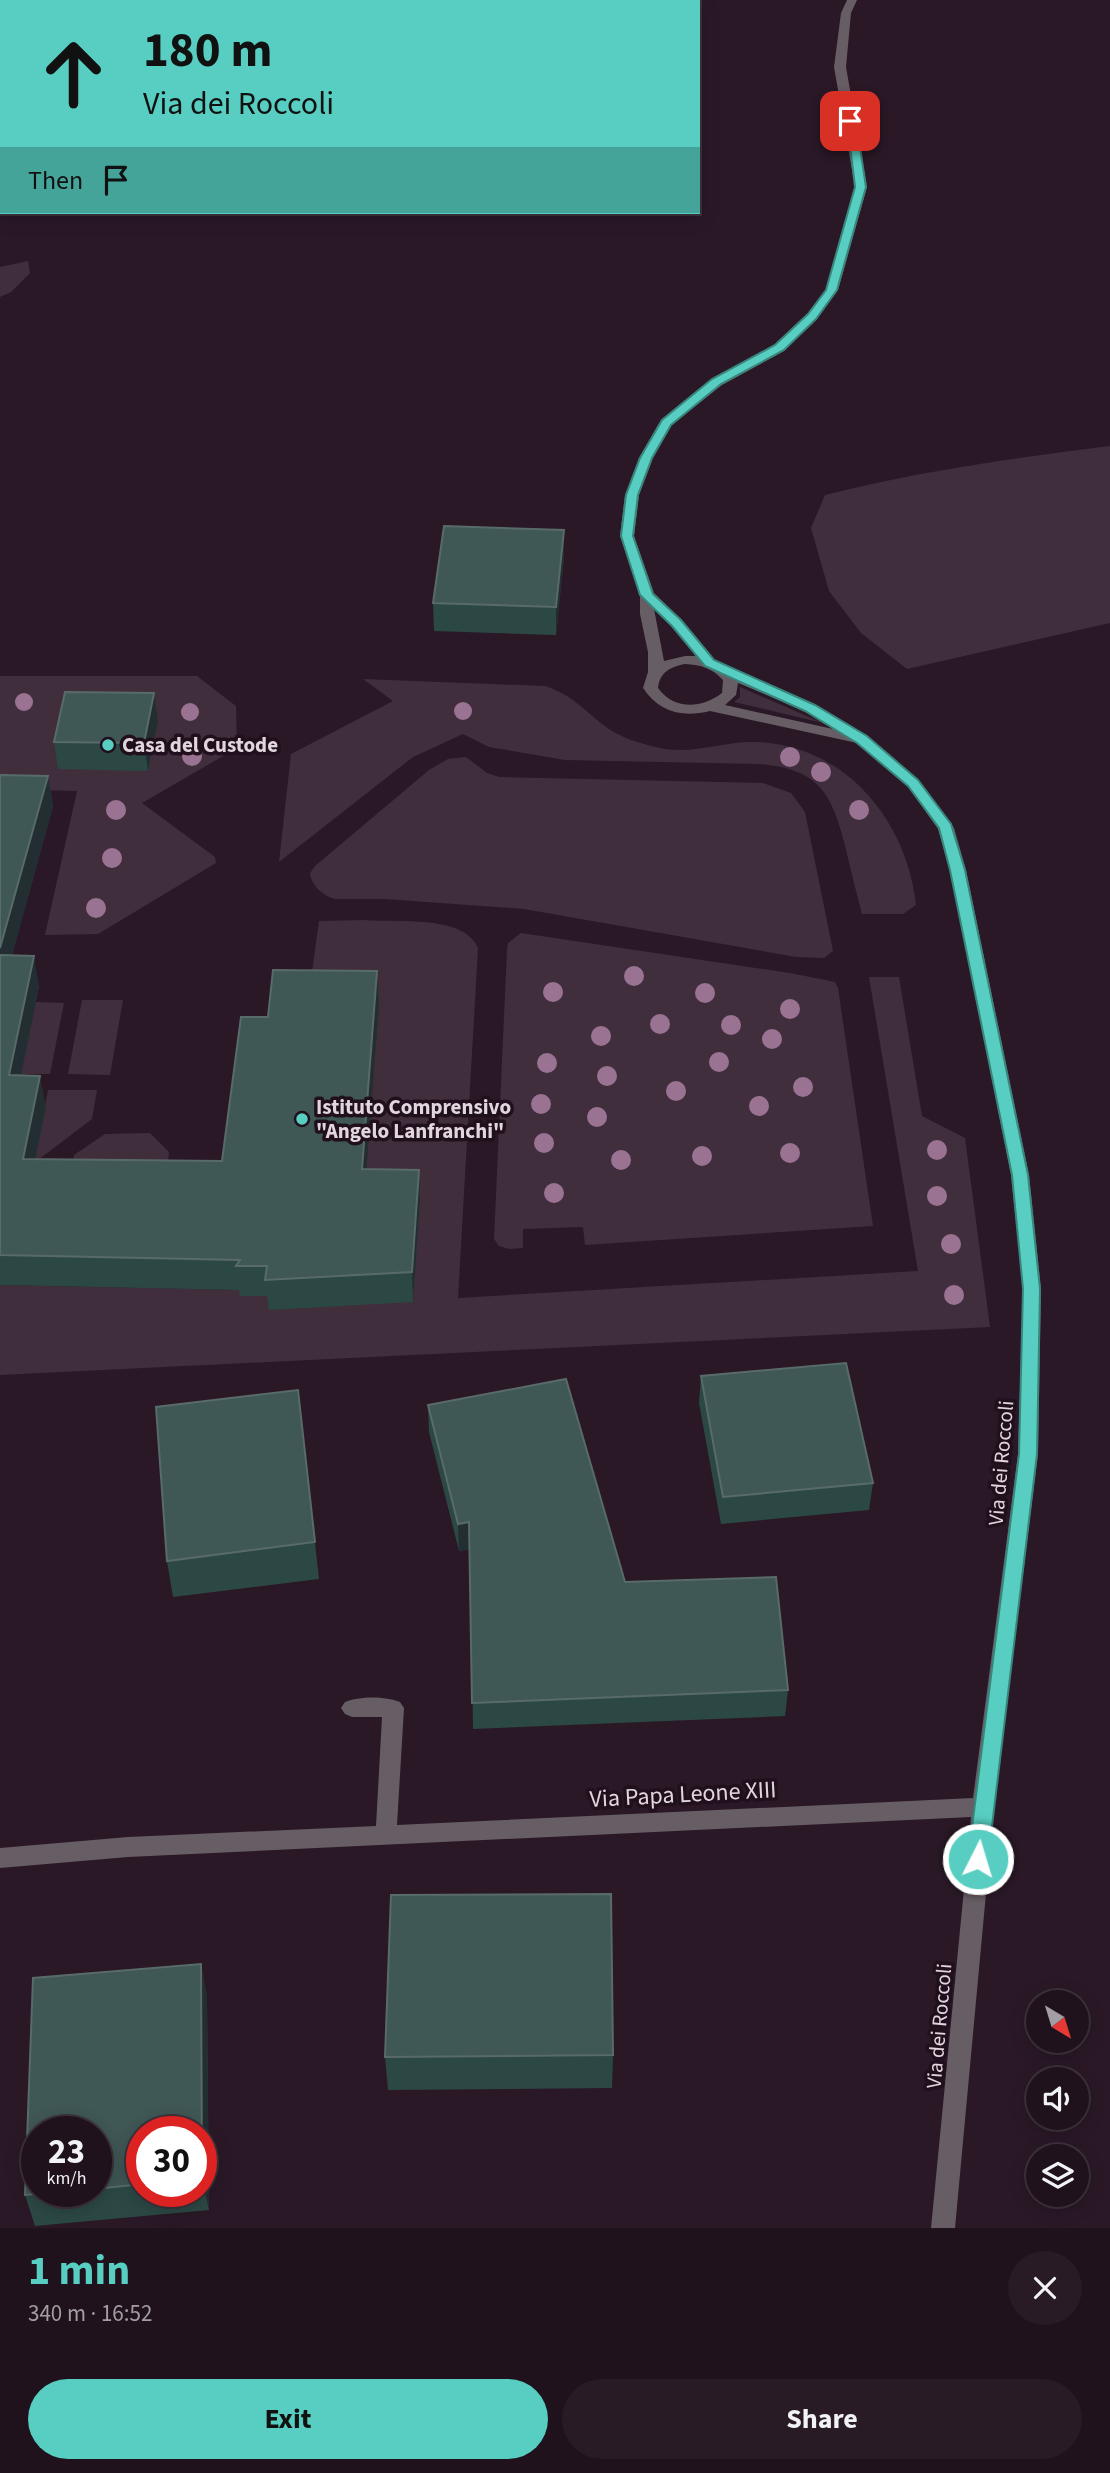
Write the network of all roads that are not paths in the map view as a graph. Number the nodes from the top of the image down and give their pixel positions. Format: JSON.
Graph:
{"nodes":[{"id":1,"x":852,"y":0,"type":"edge"},
{"id":2,"x":647,"y":595,"type":"junction"},
{"id":3,"x":709,"y":663,"type":"junction"},
{"id":4,"x":654,"y":672,"type":"junction"},
{"id":5,"x":725,"y":672,"type":"junction"},
{"id":6,"x":712,"y":707,"type":"junction"},
{"id":7,"x":862,"y":740,"type":"junction"},
{"id":8,"x":352,"y":1708,"type":"dead end"},
{"id":9,"x":983,"y":1807,"type":"junction"},
{"id":10,"x":386,"y":1835,"type":"junction"},
{"id":11,"x":0,"y":1858,"type":"edge"},
{"id":12,"x":943,"y":2228,"type":"edge"}],
"edges":[{"from":1,"to":2,"type":"street"},
{"from":2,"to":3,"type":"street"},
{"from":2,"to":4,"type":"street"},
{"from":3,"to":4,"type":"street"},
{"from":3,"to":5,"type":"street"},
{"from":4,"to":6,"type":"street"},
{"from":5,"to":6,"type":"street"},
{"from":5,"to":7,"type":"street","name":"Via dei Roccoli"},
{"from":6,"to":7,"type":"street","name":"Via dei Roccoli"},
{"from":7,"to":9,"type":"street","name":"Via dei Roccoli"},
{"from":8,"to":10,"type":"street"},
{"from":9,"to":10,"type":"street","name":"Via Papa Leone XIII"},
{"from":9,"to":12,"type":"street","name":"Via dei Roccoli"},
{"from":10,"to":11,"type":"street","name":"Via Papa Leone XIII"}]}
